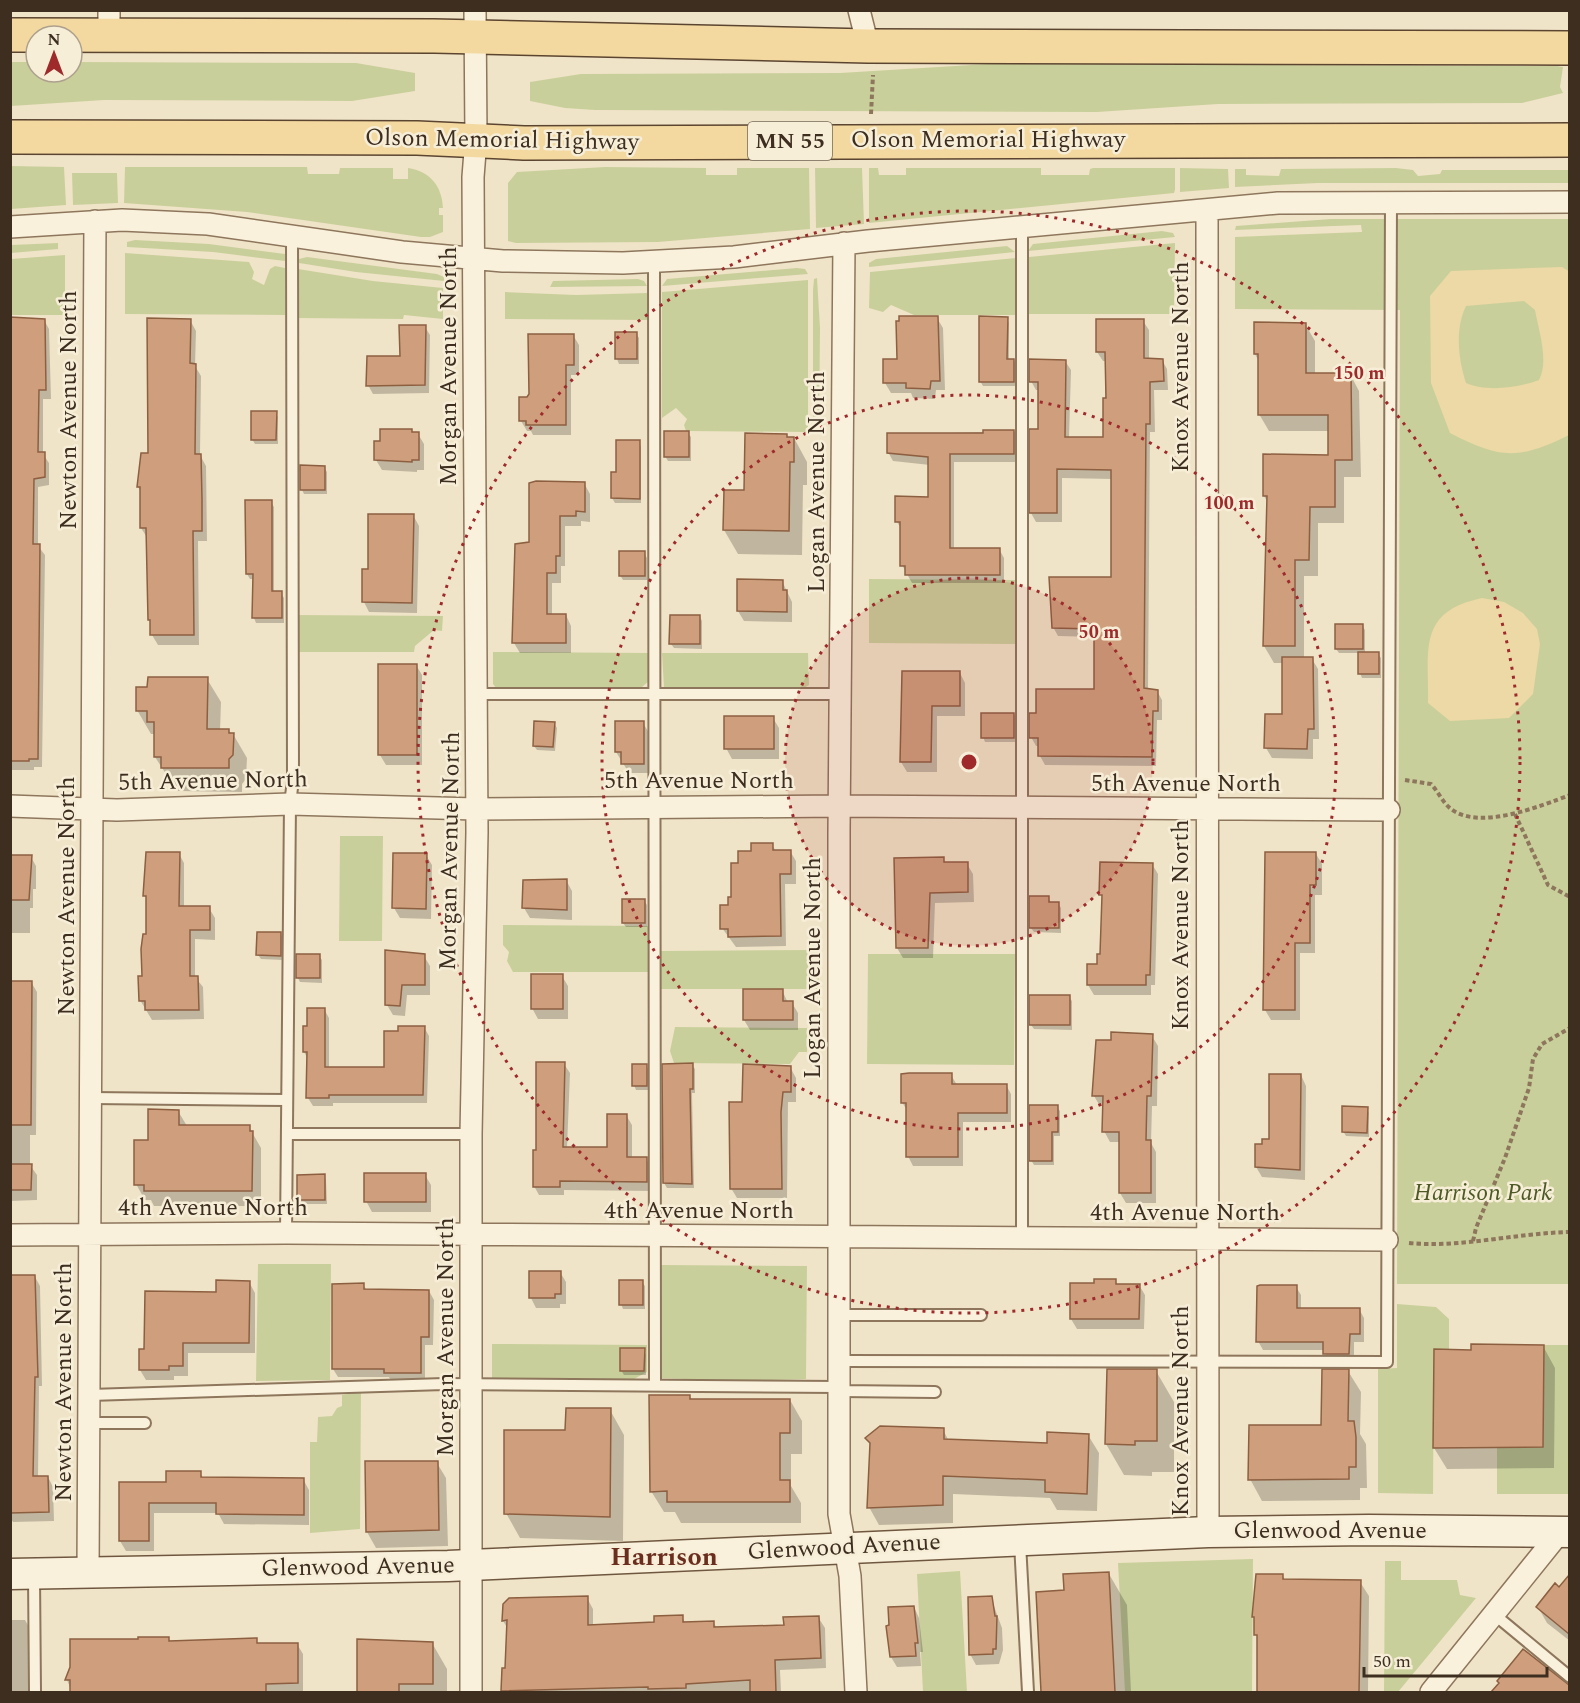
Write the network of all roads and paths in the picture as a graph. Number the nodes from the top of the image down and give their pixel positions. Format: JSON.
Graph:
{"nodes":[{"id":1,"x":859,"y":10,"type":"edge"},
{"id":2,"x":109,"y":23,"type":"edge"},
{"id":3,"x":475,"y":24,"type":"edge"},
{"id":4,"x":10,"y":35,"type":"edge"},
{"id":5,"x":1569,"y":48,"type":"edge"},
{"id":6,"x":870,"y":61,"type":"junction"},
{"id":7,"x":871,"y":115,"type":"dead end"},
{"id":8,"x":10,"y":137,"type":"edge"},
{"id":9,"x":476,"y":139,"type":"junction"},
{"id":10,"x":1569,"y":140,"type":"edge"},
{"id":11,"x":1390,"y":201,"type":"junction"},
{"id":12,"x":1569,"y":202,"type":"edge"},
{"id":13,"x":1207,"y":210,"type":"junction"},
{"id":14,"x":94,"y":221,"type":"junction"},
{"id":15,"x":10,"y":227,"type":"edge"},
{"id":16,"x":1022,"y":227,"type":"junction"},
{"id":17,"x":292,"y":235,"type":"junction"},
{"id":18,"x":844,"y":243,"type":"junction"},
{"id":19,"x":474,"y":259,"type":"junction"},
{"id":20,"x":654,"y":262,"type":"junction"},
{"id":21,"x":477,"y":694,"type":"junction"},
{"id":22,"x":655,"y":694,"type":"junction"},
{"id":23,"x":841,"y":694,"type":"junction"},
{"id":24,"x":1389,"y":782,"type":"junction"},
{"id":25,"x":1569,"y":795,"type":"edge"},
{"id":26,"x":290,"y":804,"type":"junction"},
{"id":27,"x":10,"y":806,"type":"edge"},
{"id":28,"x":655,"y":806,"type":"junction"},
{"id":29,"x":839,"y":806,"type":"junction"},
{"id":30,"x":1022,"y":808,"type":"junction"},
{"id":31,"x":93,"y":809,"type":"junction"},
{"id":32,"x":476,"y":809,"type":"junction"},
{"id":33,"x":1206,"y":810,"type":"junction"},
{"id":34,"x":1389,"y":810,"type":"junction"},
{"id":35,"x":1515,"y":814,"type":"junction"},
{"id":36,"x":1569,"y":897,"type":"edge"},
{"id":37,"x":1569,"y":1032,"type":"edge"},
{"id":38,"x":91,"y":1098,"type":"junction"},
{"id":39,"x":287,"y":1100,"type":"junction"},
{"id":40,"x":287,"y":1134,"type":"junction"},
{"id":41,"x":471,"y":1134,"type":"junction"},
{"id":42,"x":1569,"y":1232,"type":"edge"},
{"id":43,"x":286,"y":1233,"type":"junction"},
{"id":44,"x":471,"y":1234,"type":"junction"},
{"id":45,"x":10,"y":1235,"type":"edge"},
{"id":46,"x":90,"y":1235,"type":"junction"},
{"id":47,"x":655,"y":1237,"type":"junction"},
{"id":48,"x":838,"y":1237,"type":"junction"},
{"id":49,"x":1022,"y":1237,"type":"junction"},
{"id":50,"x":1206,"y":1238,"type":"junction"},
{"id":51,"x":1387,"y":1240,"type":"junction"},
{"id":52,"x":1473,"y":1241,"type":"junction"},
{"id":53,"x":839,"y":1315,"type":"junction"},
{"id":54,"x":981,"y":1315,"type":"dead end"},
{"id":55,"x":838,"y":1361,"type":"junction"},
{"id":56,"x":1206,"y":1362,"type":"junction"},
{"id":57,"x":471,"y":1384,"type":"junction"},
{"id":58,"x":655,"y":1385,"type":"junction"},
{"id":59,"x":839,"y":1389,"type":"junction"},
{"id":60,"x":935,"y":1392,"type":"dead end"},
{"id":61,"x":90,"y":1395,"type":"junction"},
{"id":62,"x":90,"y":1423,"type":"junction"},
{"id":63,"x":145,"y":1423,"type":"dead end"},
{"id":64,"x":1208,"y":1532,"type":"junction"},
{"id":65,"x":1565,"y":1532,"type":"edge"},
{"id":66,"x":1019,"y":1539,"type":"junction"},
{"id":67,"x":845,"y":1547,"type":"junction"},
{"id":68,"x":471,"y":1565,"type":"junction"},
{"id":69,"x":88,"y":1572,"type":"junction"},
{"id":70,"x":22,"y":1574,"type":"edge"},
{"id":71,"x":1495,"y":1615,"type":"junction"},
{"id":72,"x":1569,"y":1677,"type":"edge"},
{"id":73,"x":35,"y":1692,"type":"edge"},
{"id":74,"x":471,"y":1692,"type":"edge"},
{"id":75,"x":856,"y":1692,"type":"edge"},
{"id":76,"x":1028,"y":1692,"type":"edge"},
{"id":77,"x":1431,"y":1692,"type":"edge"}],
"edges":[{"from":1,"to":6,"type":"street"},
{"from":2,"to":3,"type":"main road"},
{"from":2,"to":4,"type":"main road"},
{"from":3,"to":6,"type":"main road"},
{"from":3,"to":9,"type":"street","name":"Morgan Avenue North"},
{"from":5,"to":6,"type":"main road"},
{"from":6,"to":7,"type":"path"},
{"from":8,"to":9,"type":"main road","name":"Olson Memorial Highway","number":"MN 55"},
{"from":9,"to":10,"type":"main road","name":"Olson Memorial Highway","number":"MN 55"},
{"from":9,"to":19,"type":"street","name":"Morgan Avenue North"},
{"from":11,"to":12,"type":"street"},
{"from":11,"to":13,"type":"street"},
{"from":11,"to":24,"type":"lane"},
{"from":13,"to":16,"type":"street"},
{"from":13,"to":33,"type":"street","name":"Knox Avenue North"},
{"from":14,"to":15,"type":"street"},
{"from":14,"to":17,"type":"street"},
{"from":14,"to":31,"type":"street","name":"Newton Avenue North"},
{"from":16,"to":18,"type":"street"},
{"from":16,"to":30,"type":"lane"},
{"from":17,"to":19,"type":"street"},
{"from":17,"to":26,"type":"lane"},
{"from":18,"to":20,"type":"street"},
{"from":18,"to":23,"type":"street","name":"Logan Avenue North"},
{"from":19,"to":20,"type":"street"},
{"from":19,"to":21,"type":"street","name":"Morgan Avenue North"},
{"from":20,"to":22,"type":"lane"},
{"from":21,"to":22,"type":"lane"},
{"from":21,"to":32,"type":"street","name":"Morgan Avenue North"},
{"from":22,"to":23,"type":"lane"},
{"from":22,"to":28,"type":"lane"},
{"from":23,"to":29,"type":"street","name":"Logan Avenue North"},
{"from":24,"to":34,"type":"lane"},
{"from":24,"to":35,"type":"path"},
{"from":25,"to":35,"type":"path"},
{"from":26,"to":31,"type":"street","name":"5th Avenue North"},
{"from":26,"to":32,"type":"street","name":"5th Avenue North"},
{"from":26,"to":39,"type":"lane"},
{"from":27,"to":31,"type":"street","name":"5th Avenue North"},
{"from":28,"to":29,"type":"street","name":"5th Avenue North"},
{"from":28,"to":32,"type":"street","name":"5th Avenue North"},
{"from":28,"to":47,"type":"lane"},
{"from":29,"to":30,"type":"street","name":"5th Avenue North"},
{"from":29,"to":48,"type":"street","name":"Logan Avenue North"},
{"from":30,"to":33,"type":"street","name":"5th Avenue North"},
{"from":30,"to":49,"type":"lane"},
{"from":31,"to":38,"type":"street","name":"Newton Avenue North"},
{"from":32,"to":41,"type":"street","name":"Morgan Avenue North"},
{"from":33,"to":34,"type":"street","name":"5th Avenue North"},
{"from":33,"to":50,"type":"street","name":"Knox Avenue North"},
{"from":34,"to":51,"type":"lane"},
{"from":35,"to":36,"type":"path"},
{"from":37,"to":52,"type":"path"},
{"from":38,"to":39,"type":"lane"},
{"from":38,"to":46,"type":"street","name":"Newton Avenue North"},
{"from":39,"to":40,"type":"lane"},
{"from":40,"to":41,"type":"lane"},
{"from":40,"to":43,"type":"lane"},
{"from":41,"to":44,"type":"street","name":"Morgan Avenue North"},
{"from":42,"to":52,"type":"path"},
{"from":43,"to":44,"type":"street","name":"4th Avenue North"},
{"from":43,"to":46,"type":"street","name":"4th Avenue North"},
{"from":44,"to":47,"type":"street","name":"4th Avenue North"},
{"from":44,"to":57,"type":"street","name":"Morgan Avenue North"},
{"from":45,"to":46,"type":"street","name":"4th Avenue North"},
{"from":46,"to":61,"type":"street","name":"Newton Avenue North"},
{"from":47,"to":48,"type":"street","name":"4th Avenue North"},
{"from":47,"to":58,"type":"lane"},
{"from":48,"to":49,"type":"street","name":"4th Avenue North"},
{"from":48,"to":53,"type":"street","name":"Logan Avenue North"},
{"from":49,"to":50,"type":"street","name":"4th Avenue North"},
{"from":50,"to":51,"type":"street","name":"4th Avenue North"},
{"from":50,"to":56,"type":"street","name":"Knox Avenue North"},
{"from":51,"to":52,"type":"path"},
{"from":51,"to":56,"type":"lane"},
{"from":53,"to":54,"type":"lane"},
{"from":53,"to":55,"type":"street","name":"Logan Avenue North"},
{"from":55,"to":56,"type":"lane"},
{"from":55,"to":59,"type":"street","name":"Logan Avenue North"},
{"from":56,"to":64,"type":"street","name":"Knox Avenue North"},
{"from":57,"to":58,"type":"lane"},
{"from":57,"to":61,"type":"lane"},
{"from":57,"to":68,"type":"street","name":"Morgan Avenue North"},
{"from":58,"to":59,"type":"lane"},
{"from":59,"to":60,"type":"lane"},
{"from":59,"to":67,"type":"street","name":"Logan Avenue North"},
{"from":61,"to":62,"type":"street","name":"Newton Avenue North"},
{"from":62,"to":63,"type":"lane"},
{"from":62,"to":69,"type":"street","name":"Newton Avenue North"},
{"from":64,"to":65,"type":"street","name":"Glenwood Avenue"},
{"from":64,"to":66,"type":"street","name":"Glenwood Avenue"},
{"from":65,"to":71,"type":"street"},
{"from":66,"to":67,"type":"street","name":"Glenwood Avenue"},
{"from":66,"to":76,"type":"lane"},
{"from":67,"to":68,"type":"street","name":"Glenwood Avenue"},
{"from":67,"to":75,"type":"street","name":"Logan Avenue North"},
{"from":68,"to":69,"type":"street","name":"Glenwood Avenue"},
{"from":68,"to":74,"type":"street","name":"Morgan Avenue North"},
{"from":69,"to":70,"type":"street","name":"Glenwood Avenue"},
{"from":70,"to":73,"type":"lane"},
{"from":71,"to":72,"type":"lane"},
{"from":71,"to":77,"type":"street"}]}
